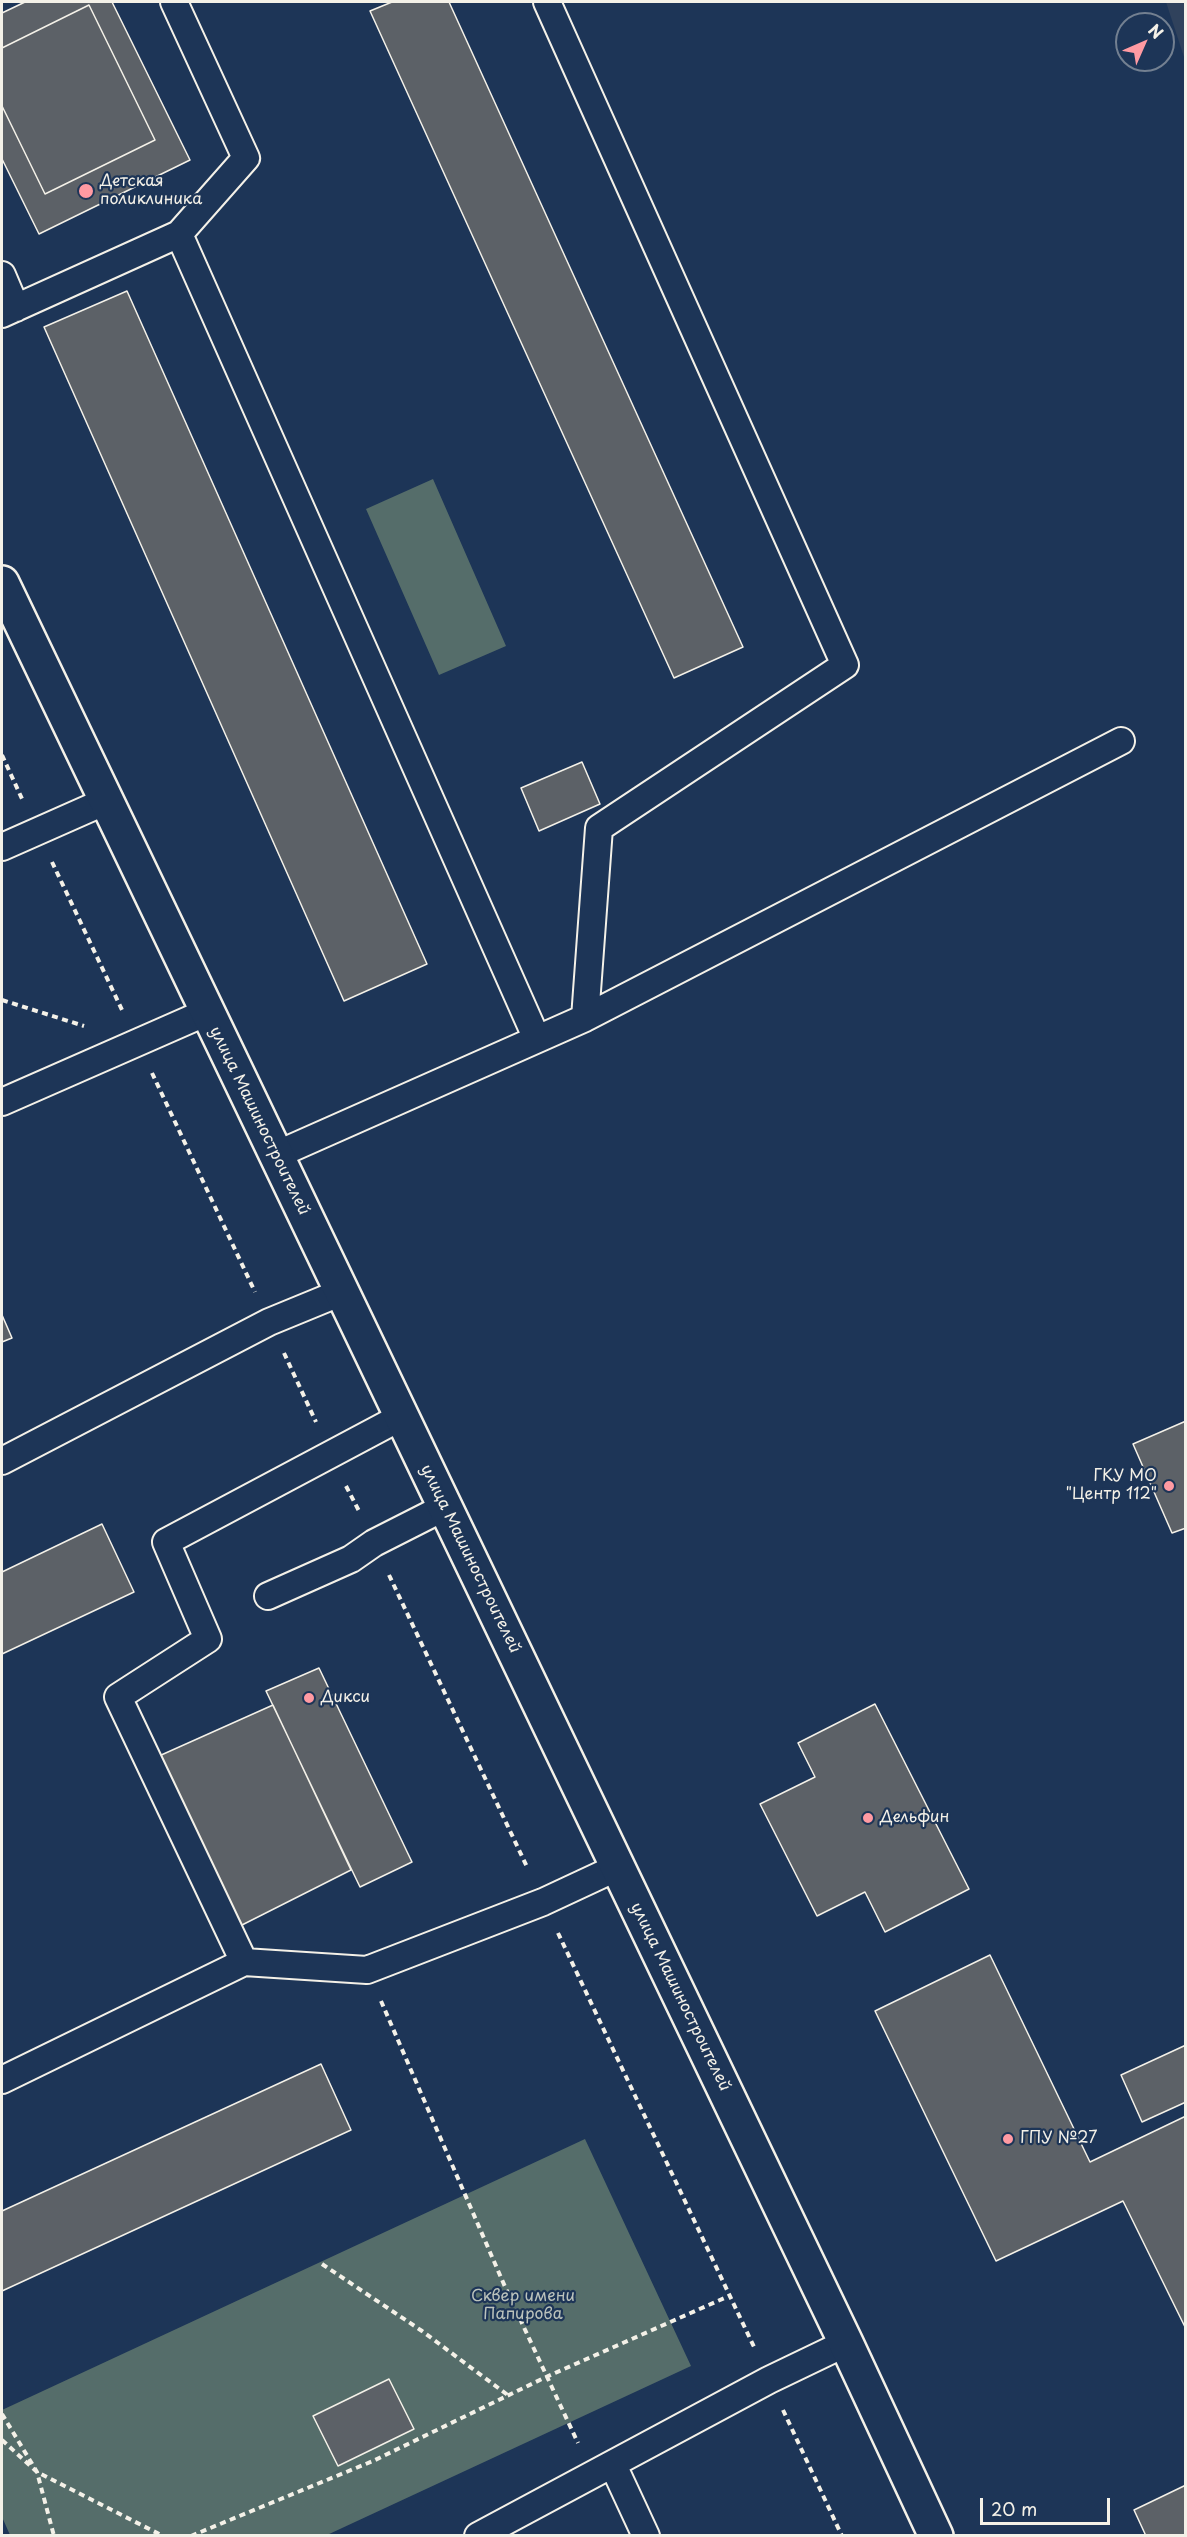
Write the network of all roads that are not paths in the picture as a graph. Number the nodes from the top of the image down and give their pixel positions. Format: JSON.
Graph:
{"nodes":[{"id":1,"x":174,"y":2,"type":"edge"},
{"id":2,"x":547,"y":2,"type":"edge"},
{"id":3,"x":179,"y":234,"type":"junction"},
{"id":4,"x":2,"y":274,"type":"edge"},
{"id":5,"x":9,"y":311,"type":"edge"},
{"id":6,"x":2,"y":583,"type":"edge"},
{"id":7,"x":1121,"y":741,"type":"dead end"},
{"id":8,"x":106,"y":801,"type":"junction"},
{"id":9,"x":2,"y":847,"type":"edge"},
{"id":10,"x":207,"y":1012,"type":"junction"},
{"id":11,"x":585,"y":1018,"type":"junction"},
{"id":12,"x":536,"y":1037,"type":"junction"},
{"id":13,"x":2,"y":1102,"type":"edge"},
{"id":14,"x":276,"y":1155,"type":"junction"},
{"id":15,"x":342,"y":1292,"type":"junction"},
{"id":16,"x":402,"y":1416,"type":"junction"},
{"id":17,"x":2,"y":1461,"type":"edge"},
{"id":18,"x":445,"y":1507,"type":"junction"},
{"id":19,"x":268,"y":1596,"type":"dead end"},
{"id":20,"x":618,"y":1867,"type":"junction"},
{"id":21,"x":244,"y":1962,"type":"junction"},
{"id":22,"x":2,"y":2080,"type":"edge"},
{"id":23,"x":846,"y":2343,"type":"junction"},
{"id":24,"x":603,"y":2470,"type":"junction"},
{"id":25,"x":478,"y":2535,"type":"edge"},
{"id":26,"x":646,"y":2535,"type":"edge"},
{"id":27,"x":936,"y":2535,"type":"edge"}],
"edges":[{"from":1,"to":3,"type":"lane"},
{"from":2,"to":11,"type":"lane"},
{"from":3,"to":5,"type":"lane"},
{"from":3,"to":12,"type":"lane"},
{"from":4,"to":5,"type":"lane"},
{"from":6,"to":8,"type":"street","name":"улица Машиностроителей"},
{"from":7,"to":11,"type":"lane"},
{"from":8,"to":9,"type":"lane"},
{"from":8,"to":10,"type":"street","name":"улица Машиностроителей"},
{"from":10,"to":13,"type":"lane"},
{"from":10,"to":14,"type":"street","name":"улица Машиностроителей"},
{"from":11,"to":12,"type":"lane"},
{"from":12,"to":14,"type":"lane"},
{"from":14,"to":15,"type":"street","name":"улица Машиностроителей"},
{"from":15,"to":16,"type":"street","name":"улица Машиностроителей"},
{"from":15,"to":17,"type":"lane"},
{"from":16,"to":18,"type":"street","name":"улица Машиностроителей"},
{"from":16,"to":21,"type":"lane"},
{"from":18,"to":19,"type":"lane"},
{"from":18,"to":20,"type":"street","name":"улица Машиностроителей"},
{"from":20,"to":21,"type":"lane"},
{"from":20,"to":23,"type":"street","name":"улица Машиностроителей"},
{"from":21,"to":22,"type":"lane"},
{"from":23,"to":24,"type":"lane"},
{"from":23,"to":27,"type":"street","name":"улица Машиностроителей"},
{"from":24,"to":25,"type":"lane"},
{"from":24,"to":26,"type":"lane"}]}
